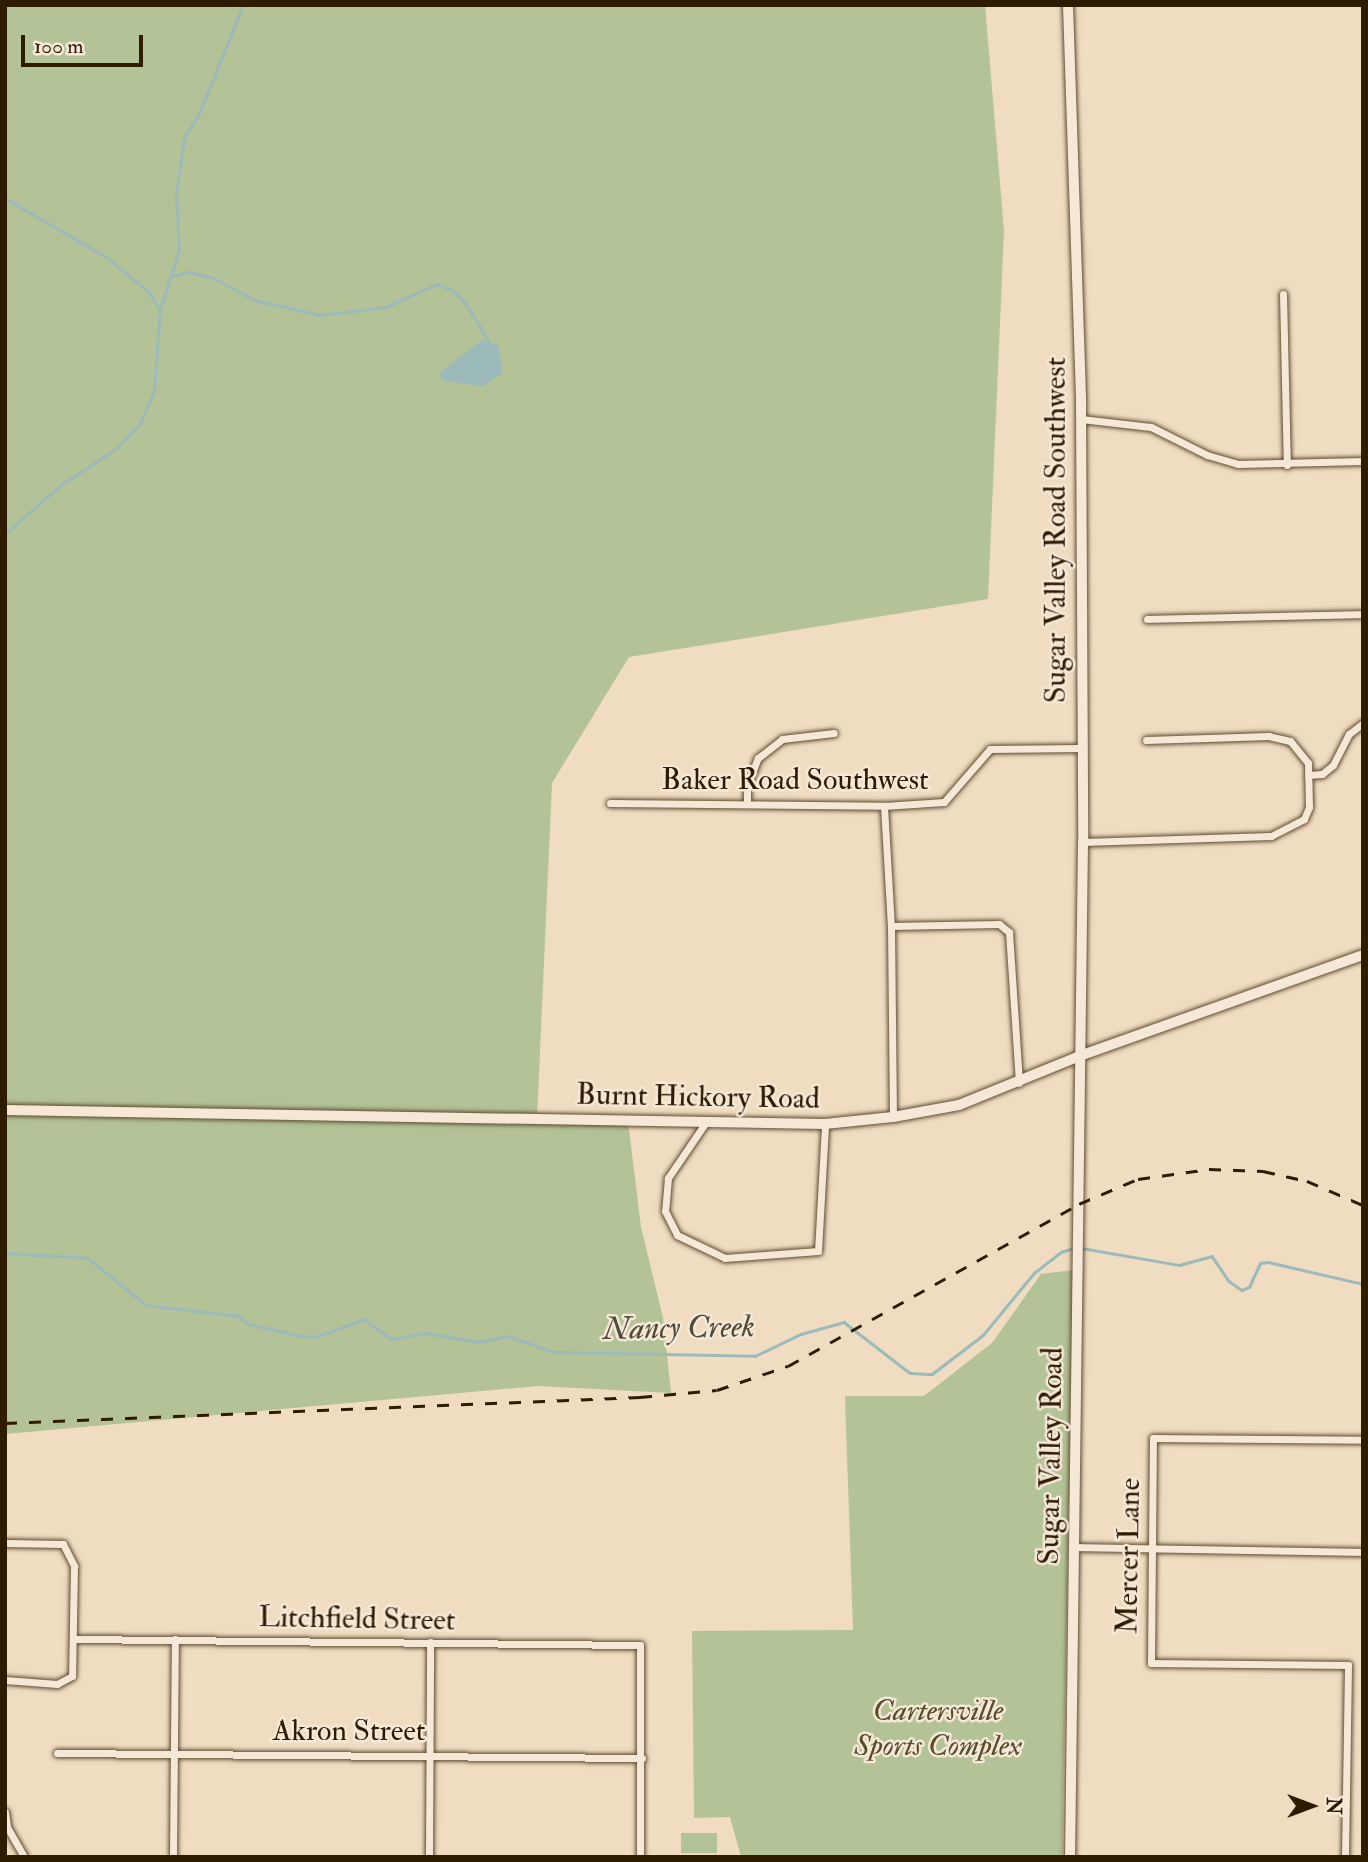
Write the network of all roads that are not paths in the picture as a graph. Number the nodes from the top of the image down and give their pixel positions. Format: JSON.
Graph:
{"nodes":[{"id":1,"x":1068,"y":5,"type":"edge"},
{"id":2,"x":1283,"y":294,"type":"dead end"},
{"id":3,"x":1081,"y":419,"type":"junction"},
{"id":4,"x":1363,"y":461,"type":"edge"},
{"id":5,"x":1287,"y":465,"type":"junction"},
{"id":6,"x":1363,"y":614,"type":"edge"},
{"id":7,"x":1147,"y":619,"type":"dead end"},
{"id":8,"x":1363,"y":723,"type":"edge"},
{"id":9,"x":834,"y":733,"type":"dead end"},
{"id":10,"x":1146,"y":740,"type":"dead end"},
{"id":11,"x":1081,"y":748,"type":"junction"},
{"id":12,"x":1308,"y":775,"type":"junction"},
{"id":13,"x":610,"y":803,"type":"dead end"},
{"id":14,"x":747,"y":803,"type":"junction"},
{"id":15,"x":884,"y":806,"type":"junction"},
{"id":16,"x":1083,"y":842,"type":"junction"},
{"id":17,"x":891,"y":926,"type":"junction"},
{"id":18,"x":1363,"y":955,"type":"edge"},
{"id":19,"x":1082,"y":1055,"type":"junction"},
{"id":20,"x":1019,"y":1083,"type":"junction"},
{"id":21,"x":5,"y":1110,"type":"edge"},
{"id":22,"x":893,"y":1117,"type":"junction"},
{"id":23,"x":706,"y":1122,"type":"junction"},
{"id":24,"x":825,"y":1124,"type":"junction"},
{"id":25,"x":1363,"y":1440,"type":"edge"},
{"id":26,"x":5,"y":1543,"type":"edge"},
{"id":27,"x":1074,"y":1547,"type":"junction"},
{"id":28,"x":1152,"y":1549,"type":"junction"},
{"id":29,"x":1363,"y":1552,"type":"edge"},
{"id":30,"x":74,"y":1639,"type":"junction"},
{"id":31,"x":176,"y":1639,"type":"junction"},
{"id":32,"x":430,"y":1642,"type":"junction"},
{"id":33,"x":5,"y":1680,"type":"edge"},
{"id":34,"x":57,"y":1753,"type":"dead end"},
{"id":35,"x":175,"y":1754,"type":"junction"},
{"id":36,"x":431,"y":1754,"type":"junction"},
{"id":37,"x":642,"y":1758,"type":"junction"},
{"id":38,"x":5,"y":1812,"type":"edge"},
{"id":39,"x":24,"y":1857,"type":"edge"},
{"id":40,"x":173,"y":1857,"type":"edge"},
{"id":41,"x":429,"y":1857,"type":"edge"},
{"id":42,"x":640,"y":1857,"type":"edge"},
{"id":43,"x":1070,"y":1857,"type":"edge"},
{"id":44,"x":1345,"y":1857,"type":"edge"}],
"edges":[{"from":1,"to":3,"type":"street","name":"Sugar Valley Road Southwest"},
{"from":2,"to":5,"type":"street"},
{"from":3,"to":5,"type":"street"},
{"from":3,"to":11,"type":"street","name":"Sugar Valley Road Southwest"},
{"from":4,"to":5,"type":"street"},
{"from":6,"to":7,"type":"street"},
{"from":8,"to":12,"type":"street"},
{"from":9,"to":14,"type":"street"},
{"from":10,"to":12,"type":"street"},
{"from":11,"to":15,"type":"street","name":"Baker Road Southwest"},
{"from":11,"to":16,"type":"street","name":"Sugar Valley Road Southwest"},
{"from":12,"to":16,"type":"street"},
{"from":13,"to":14,"type":"street","name":"Baker Road Southwest"},
{"from":14,"to":15,"type":"street","name":"Baker Road Southwest"},
{"from":15,"to":17,"type":"street"},
{"from":16,"to":19,"type":"street","name":"Sugar Valley Road Southwest"},
{"from":17,"to":20,"type":"street"},
{"from":17,"to":22,"type":"street"},
{"from":18,"to":19,"type":"street","name":"Burnt Hickory Road"},
{"from":19,"to":20,"type":"street","name":"Burnt Hickory Road"},
{"from":19,"to":27,"type":"street","name":"Sugar Valley Road"},
{"from":20,"to":22,"type":"street","name":"Burnt Hickory Road"},
{"from":21,"to":23,"type":"street","name":"Burnt Hickory Road"},
{"from":22,"to":24,"type":"street","name":"Burnt Hickory Road"},
{"from":23,"to":24,"type":"street","name":"Burnt Hickory Road"},
{"from":23,"to":24,"type":"street"},
{"from":25,"to":28,"type":"street","name":"Mercer Lane"},
{"from":26,"to":30,"type":"street"},
{"from":27,"to":28,"type":"street"},
{"from":27,"to":43,"type":"street","name":"Sugar Valley Road"},
{"from":28,"to":29,"type":"street"},
{"from":28,"to":44,"type":"street","name":"Mercer Lane"},
{"from":30,"to":31,"type":"street","name":"Litchfield Street"},
{"from":30,"to":33,"type":"street"},
{"from":31,"to":32,"type":"street","name":"Litchfield Street"},
{"from":31,"to":35,"type":"street"},
{"from":32,"to":36,"type":"street"},
{"from":32,"to":37,"type":"street","name":"Litchfield Street"},
{"from":34,"to":35,"type":"street","name":"Akron Street"},
{"from":35,"to":36,"type":"street","name":"Akron Street"},
{"from":35,"to":40,"type":"street"},
{"from":36,"to":37,"type":"street","name":"Akron Street"},
{"from":36,"to":41,"type":"street"},
{"from":37,"to":42,"type":"street"},
{"from":38,"to":39,"type":"street"}]}
